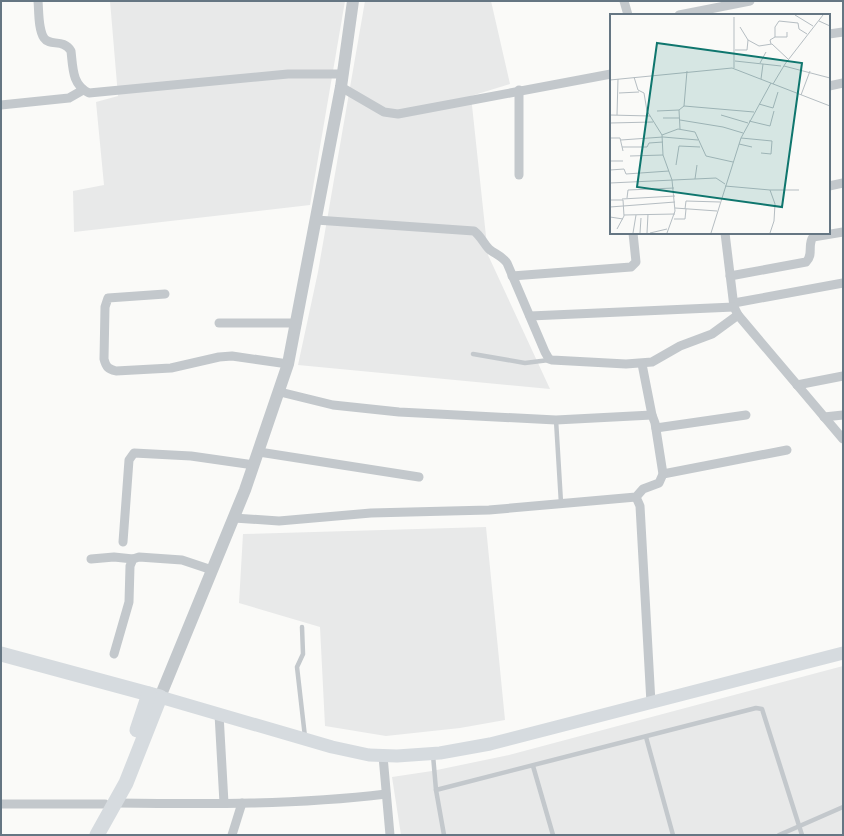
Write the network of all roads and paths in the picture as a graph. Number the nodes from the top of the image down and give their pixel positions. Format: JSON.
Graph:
{"nodes":[{"id":1,"x":38,"y":1,"type":"edge"},
{"id":2,"x":353,"y":1,"type":"edge"},
{"id":3,"x":624,"y":1,"type":"edge"},
{"id":4,"x":750,"y":1,"type":"edge"},
{"id":5,"x":628,"y":14,"type":"edge"},
{"id":6,"x":684,"y":14,"type":"edge"},
{"id":7,"x":843,"y":32,"type":"edge"},
{"id":8,"x":830,"y":34,"type":"edge"},
{"id":9,"x":342,"y":74,"type":"junction"},
{"id":10,"x":610,"y":74,"type":"edge"},
{"id":11,"x":843,"y":83,"type":"edge"},
{"id":12,"x":830,"y":86,"type":"edge"},
{"id":13,"x":341,"y":87,"type":"junction"},
{"id":14,"x":83,"y":90,"type":"junction"},
{"id":15,"x":520,"y":90,"type":"junction"},
{"id":16,"x":1,"y":105,"type":"edge"},
{"id":17,"x":519,"y":175,"type":"dead end"},
{"id":18,"x":843,"y":183,"type":"edge"},
{"id":19,"x":830,"y":186,"type":"edge"},
{"id":20,"x":316,"y":220,"type":"junction"},
{"id":21,"x":843,"y":232,"type":"edge"},
{"id":22,"x":633,"y":234,"type":"edge"},
{"id":23,"x":725,"y":234,"type":"edge"},
{"id":24,"x":512,"y":276,"type":"junction"},
{"id":25,"x":730,"y":276,"type":"junction"},
{"id":26,"x":843,"y":283,"type":"edge"},
{"id":27,"x":165,"y":294,"type":"dead end"},
{"id":28,"x":735,"y":308,"type":"junction"},
{"id":29,"x":530,"y":316,"type":"junction"},
{"id":30,"x":219,"y":323,"type":"dead end"},
{"id":31,"x":297,"y":323,"type":"junction"},
{"id":32,"x":473,"y":354,"type":"dead end"},
{"id":33,"x":551,"y":359,"type":"junction"},
{"id":34,"x":288,"y":364,"type":"junction"},
{"id":35,"x":642,"y":364,"type":"junction"},
{"id":36,"x":843,"y":376,"type":"edge"},
{"id":37,"x":797,"y":385,"type":"junction"},
{"id":38,"x":280,"y":392,"type":"junction"},
{"id":39,"x":652,"y":415,"type":"junction"},
{"id":40,"x":746,"y":415,"type":"dead end"},
{"id":41,"x":843,"y":415,"type":"edge"},
{"id":42,"x":824,"y":417,"type":"junction"},
{"id":43,"x":556,"y":420,"type":"junction"},
{"id":44,"x":656,"y":428,"type":"junction"},
{"id":45,"x":843,"y":439,"type":"edge"},
{"id":46,"x":787,"y":450,"type":"dead end"},
{"id":47,"x":259,"y":452,"type":"junction"},
{"id":48,"x":254,"y":465,"type":"junction"},
{"id":49,"x":663,"y":474,"type":"junction"},
{"id":50,"x":419,"y":477,"type":"dead end"},
{"id":51,"x":636,"y":497,"type":"junction"},
{"id":52,"x":561,"y":503,"type":"junction"},
{"id":53,"x":234,"y":518,"type":"junction"},
{"id":54,"x":123,"y":542,"type":"dead end"},
{"id":55,"x":92,"y":559,"type":"dead end"},
{"id":56,"x":133,"y":559,"type":"junction"},
{"id":57,"x":212,"y":570,"type":"junction"},
{"id":58,"x":302,"y":626,"type":"dead end"},
{"id":59,"x":843,"y":653,"type":"edge"},
{"id":60,"x":1,"y":654,"type":"edge"},
{"id":61,"x":114,"y":654,"type":"dead end"},
{"id":62,"x":154,"y":696,"type":"junction"},
{"id":63,"x":651,"y":702,"type":"junction"},
{"id":64,"x":219,"y":714,"type":"junction"},
{"id":65,"x":646,"y":737,"type":"junction"},
{"id":66,"x":305,"y":739,"type":"junction"},
{"id":67,"x":433,"y":754,"type":"junction"},
{"id":68,"x":383,"y":756,"type":"junction"},
{"id":69,"x":533,"y":766,"type":"junction"},
{"id":70,"x":436,"y":790,"type":"junction"},
{"id":71,"x":386,"y":794,"type":"junction"},
{"id":72,"x":224,"y":803,"type":"junction"},
{"id":73,"x":242,"y":803,"type":"junction"},
{"id":74,"x":1,"y":804,"type":"edge"},
{"id":75,"x":110,"y":804,"type":"junction"},
{"id":76,"x":843,"y":807,"type":"edge"},
{"id":77,"x":799,"y":826,"type":"junction"},
{"id":78,"x":87,"y":835,"type":"edge"},
{"id":79,"x":97,"y":835,"type":"edge"},
{"id":80,"x":232,"y":835,"type":"edge"},
{"id":81,"x":390,"y":835,"type":"edge"},
{"id":82,"x":444,"y":835,"type":"edge"},
{"id":83,"x":553,"y":835,"type":"edge"},
{"id":84,"x":673,"y":835,"type":"edge"},
{"id":85,"x":779,"y":835,"type":"edge"},
{"id":86,"x":802,"y":835,"type":"edge"}],
"edges":[{"from":1,"to":14,"type":"street"},
{"from":2,"to":9,"type":"street"},
{"from":3,"to":5,"type":"street"},
{"from":4,"to":6,"type":"street"},
{"from":7,"to":8,"type":"street"},
{"from":9,"to":13,"type":"street"},
{"from":9,"to":14,"type":"street"},
{"from":10,"to":15,"type":"street"},
{"from":11,"to":12,"type":"street"},
{"from":13,"to":15,"type":"street"},
{"from":13,"to":20,"type":"street"},
{"from":14,"to":16,"type":"street"},
{"from":15,"to":17,"type":"street"},
{"from":18,"to":19,"type":"street"},
{"from":20,"to":24,"type":"street"},
{"from":20,"to":31,"type":"street"},
{"from":21,"to":25,"type":"street"},
{"from":22,"to":24,"type":"street"},
{"from":23,"to":25,"type":"street"},
{"from":24,"to":29,"type":"street"},
{"from":25,"to":28,"type":"street"},
{"from":26,"to":28,"type":"street"},
{"from":27,"to":34,"type":"street"},
{"from":28,"to":29,"type":"street"},
{"from":28,"to":35,"type":"street"},
{"from":28,"to":37,"type":"street"},
{"from":29,"to":33,"type":"street"},
{"from":30,"to":31,"type":"street"},
{"from":31,"to":34,"type":"street"},
{"from":32,"to":33,"type":"lane"},
{"from":33,"to":35,"type":"street"},
{"from":34,"to":38,"type":"street"},
{"from":35,"to":39,"type":"street"},
{"from":36,"to":37,"type":"street"},
{"from":37,"to":42,"type":"street"},
{"from":38,"to":43,"type":"street"},
{"from":38,"to":47,"type":"street"},
{"from":39,"to":43,"type":"street"},
{"from":39,"to":44,"type":"street"},
{"from":40,"to":44,"type":"street"},
{"from":41,"to":42,"type":"street"},
{"from":42,"to":45,"type":"street"},
{"from":43,"to":52,"type":"lane"},
{"from":44,"to":49,"type":"street"},
{"from":46,"to":49,"type":"street"},
{"from":47,"to":48,"type":"street"},
{"from":47,"to":50,"type":"street"},
{"from":48,"to":53,"type":"street"},
{"from":48,"to":54,"type":"street"},
{"from":49,"to":51,"type":"street"},
{"from":51,"to":52,"type":"street"},
{"from":51,"to":63,"type":"street"},
{"from":52,"to":53,"type":"street"},
{"from":53,"to":57,"type":"street"},
{"from":55,"to":56,"type":"street"},
{"from":56,"to":57,"type":"street"},
{"from":56,"to":61,"type":"street"},
{"from":57,"to":62,"type":"street"},
{"from":58,"to":66,"type":"lane"},
{"from":59,"to":63,"type":"main road"},
{"from":60,"to":62,"type":"main road"},
{"from":62,"to":64,"type":"main road"},
{"from":62,"to":75,"type":"main road"},
{"from":63,"to":67,"type":"main road"},
{"from":64,"to":66,"type":"main road"},
{"from":64,"to":72,"type":"street"},
{"from":65,"to":69,"type":"lane"},
{"from":65,"to":77,"type":"lane"},
{"from":65,"to":84,"type":"lane"},
{"from":66,"to":68,"type":"main road"},
{"from":67,"to":68,"type":"main road"},
{"from":67,"to":70,"type":"lane"},
{"from":68,"to":71,"type":"street"},
{"from":69,"to":70,"type":"lane"},
{"from":69,"to":83,"type":"lane"},
{"from":70,"to":82,"type":"lane"},
{"from":71,"to":73,"type":"street"},
{"from":71,"to":81,"type":"street"},
{"from":72,"to":73,"type":"street"},
{"from":72,"to":75,"type":"street"},
{"from":73,"to":80,"type":"street"},
{"from":74,"to":75,"type":"street"},
{"from":75,"to":78,"type":"main road"},
{"from":75,"to":79,"type":"main road"},
{"from":76,"to":77,"type":"lane"},
{"from":77,"to":85,"type":"lane"},
{"from":77,"to":86,"type":"lane"}]}
